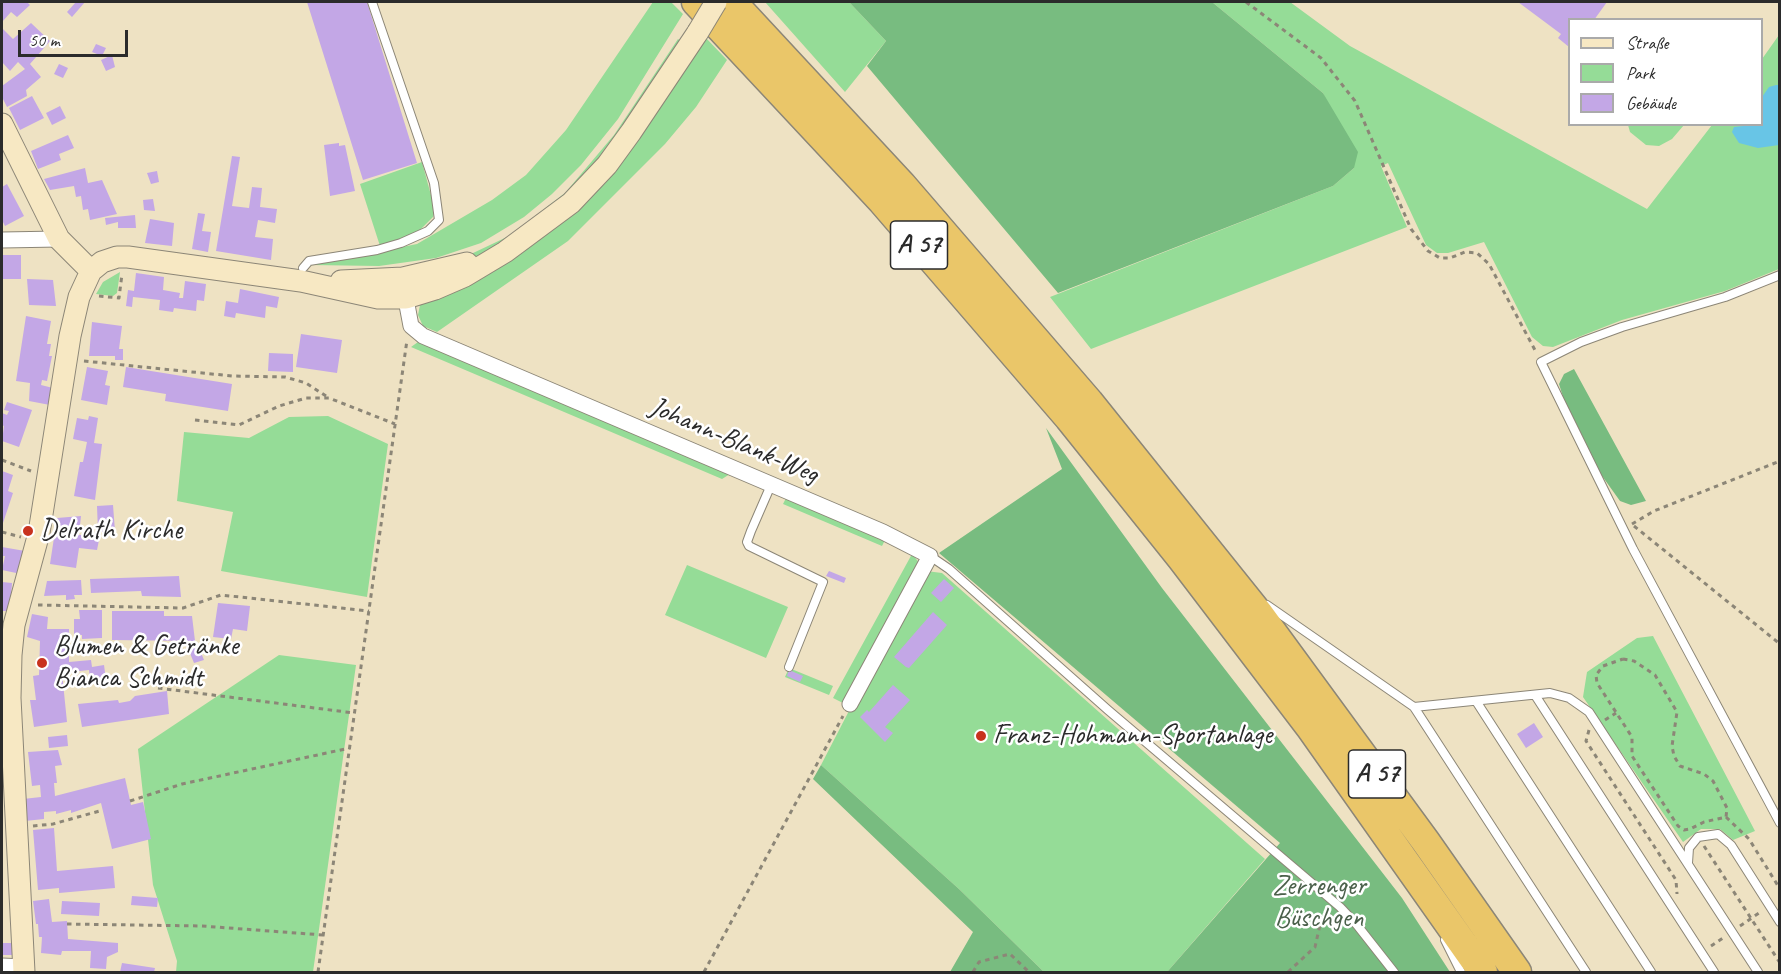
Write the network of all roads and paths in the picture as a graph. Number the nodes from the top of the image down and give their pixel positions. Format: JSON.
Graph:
{"nodes":[{"id":1,"x":372,"y":2,"type":"edge"},
{"id":2,"x":696,"y":2,"type":"edge"},
{"id":3,"x":716,"y":2,"type":"edge"},
{"id":4,"x":732,"y":2,"type":"edge"},
{"id":5,"x":1246,"y":2,"type":"edge"},
{"id":6,"x":2,"y":123,"type":"edge"},
{"id":7,"x":59,"y":238,"type":"junction"},
{"id":8,"x":2,"y":240,"type":"edge"},
{"id":9,"x":123,"y":269,"type":"dead end"},
{"id":10,"x":91,"y":271,"type":"junction"},
{"id":11,"x":302,"y":274,"type":"junction"},
{"id":12,"x":1779,"y":275,"type":"edge"},
{"id":13,"x":404,"y":288,"type":"junction"},
{"id":14,"x":92,"y":295,"type":"dead end"},
{"id":15,"x":411,"y":327,"type":"junction"},
{"id":16,"x":88,"y":361,"type":"dead end"},
{"id":17,"x":1541,"y":362,"type":"junction"},
{"id":18,"x":329,"y":398,"type":"junction"},
{"id":19,"x":195,"y":420,"type":"dead end"},
{"id":20,"x":396,"y":424,"type":"junction"},
{"id":21,"x":2,"y":460,"type":"edge"},
{"id":22,"x":1779,"y":461,"type":"edge"},
{"id":23,"x":48,"y":477,"type":"junction"},
{"id":24,"x":771,"y":485,"type":"junction"},
{"id":25,"x":1609,"y":499,"type":"junction"},
{"id":26,"x":1632,"y":524,"type":"junction"},
{"id":27,"x":930,"y":556,"type":"junction"},
{"id":28,"x":1232,"y":580,"type":"junction"},
{"id":29,"x":41,"y":605,"type":"dead end"},
{"id":30,"x":369,"y":611,"type":"junction"},
{"id":31,"x":8,"y":624,"type":"edge"},
{"id":32,"x":1779,"y":644,"type":"edge"},
{"id":33,"x":789,"y":667,"type":"dead end"},
{"id":34,"x":158,"y":687,"type":"dead end"},
{"id":35,"x":1535,"y":695,"type":"junction"},
{"id":36,"x":1476,"y":701,"type":"junction"},
{"id":37,"x":850,"y":704,"type":"joint"},
{"id":38,"x":1414,"y":707,"type":"junction"},
{"id":39,"x":354,"y":713,"type":"junction"},
{"id":40,"x":1616,"y":713,"type":"junction"},
{"id":41,"x":1597,"y":724,"type":"junction"},
{"id":42,"x":1310,"y":727,"type":"junction"},
{"id":43,"x":350,"y":748,"type":"junction"},
{"id":44,"x":1341,"y":788,"type":"dead end"},
{"id":45,"x":130,"y":801,"type":"dead end"},
{"id":46,"x":103,"y":810,"type":"dead end"},
{"id":47,"x":1726,"y":818,"type":"junction"},
{"id":48,"x":1779,"y":823,"type":"edge"},
{"id":49,"x":34,"y":826,"type":"dead end"},
{"id":50,"x":1692,"y":827,"type":"junction"},
{"id":51,"x":1698,"y":837,"type":"junction"},
{"id":52,"x":1688,"y":863,"type":"junction"},
{"id":53,"x":1779,"y":889,"type":"edge"},
{"id":54,"x":1682,"y":901,"type":"dead end"},
{"id":55,"x":1340,"y":907,"type":"junction"},
{"id":56,"x":1779,"y":922,"type":"edge"},
{"id":57,"x":67,"y":924,"type":"dead end"},
{"id":58,"x":1440,"y":933,"type":"dead end"},
{"id":59,"x":323,"y":935,"type":"junction"},
{"id":60,"x":1705,"y":937,"type":"dead end"},
{"id":61,"x":1710,"y":946,"type":"dead end"},
{"id":62,"x":1779,"y":963,"type":"edge"},
{"id":63,"x":2,"y":966,"type":"edge"},
{"id":64,"x":24,"y":970,"type":"edge"},
{"id":65,"x":318,"y":972,"type":"edge"},
{"id":66,"x":704,"y":972,"type":"edge"},
{"id":67,"x":973,"y":972,"type":"edge"},
{"id":68,"x":1029,"y":972,"type":"edge"},
{"id":69,"x":1288,"y":972,"type":"edge"},
{"id":70,"x":1394,"y":972,"type":"edge"},
{"id":71,"x":1461,"y":972,"type":"edge"},
{"id":72,"x":1483,"y":972,"type":"edge"},
{"id":73,"x":1516,"y":972,"type":"edge"},
{"id":74,"x":1586,"y":972,"type":"edge"},
{"id":75,"x":1651,"y":972,"type":"edge"},
{"id":76,"x":1714,"y":972,"type":"edge"},
{"id":77,"x":1758,"y":972,"type":"edge"}],
"edges":[{"from":1,"to":11,"type":"lane"},
{"from":2,"to":42,"type":"highway","number":"A 57"},
{"from":3,"to":13,"type":"street","bridge":true},
{"from":4,"to":28,"type":"highway","number":"A 57"},
{"from":5,"to":17,"type":"path"},
{"from":6,"to":7,"type":"street"},
{"from":7,"to":8,"type":"street"},
{"from":7,"to":10,"type":"street"},
{"from":9,"to":14,"type":"path"},
{"from":10,"to":11,"type":"street"},
{"from":10,"to":23,"type":"street"},
{"from":11,"to":13,"type":"street"},
{"from":12,"to":17,"type":"lane"},
{"from":13,"to":15,"type":"street"},
{"from":15,"to":20,"type":"path"},
{"from":15,"to":24,"type":"street","name":"Johann-Blank-Weg"},
{"from":16,"to":18,"type":"path"},
{"from":17,"to":25,"type":"lane"},
{"from":18,"to":19,"type":"path"},
{"from":18,"to":20,"type":"path"},
{"from":20,"to":30,"type":"path"},
{"from":21,"to":23,"type":"path"},
{"from":22,"to":26,"type":"path"},
{"from":23,"to":31,"type":"street"},
{"from":24,"to":27,"type":"street","name":"Johann-Blank-Weg"},
{"from":24,"to":33,"type":"lane"},
{"from":25,"to":26,"type":"path"},
{"from":25,"to":48,"type":"lane"},
{"from":26,"to":32,"type":"path"},
{"from":27,"to":37,"type":"street"},
{"from":27,"to":55,"type":"lane"},
{"from":28,"to":38,"type":"lane"},
{"from":28,"to":73,"type":"highway","number":"A 57"},
{"from":29,"to":30,"type":"path"},
{"from":30,"to":39,"type":"path"},
{"from":31,"to":64,"type":"street"},
{"from":34,"to":39,"type":"path"},
{"from":35,"to":36,"type":"lane"},
{"from":35,"to":41,"type":"lane"},
{"from":35,"to":76,"type":"lane"},
{"from":36,"to":38,"type":"lane"},
{"from":36,"to":75,"type":"lane"},
{"from":37,"to":66,"type":"path"},
{"from":38,"to":74,"type":"lane"},
{"from":39,"to":43,"type":"path"},
{"from":40,"to":41,"type":"path"},
{"from":40,"to":47,"type":"path"},
{"from":40,"to":50,"type":"path"},
{"from":41,"to":52,"type":"lane"},
{"from":41,"to":54,"type":"path"},
{"from":42,"to":44,"type":"lane"},
{"from":42,"to":72,"type":"highway","number":"A 57"},
{"from":43,"to":45,"type":"path"},
{"from":43,"to":59,"type":"path"},
{"from":46,"to":49,"type":"path"},
{"from":47,"to":50,"type":"path"},
{"from":47,"to":53,"type":"path"},
{"from":50,"to":51,"type":"path"},
{"from":51,"to":52,"type":"lane"},
{"from":51,"to":56,"type":"lane"},
{"from":51,"to":62,"type":"path"},
{"from":52,"to":77,"type":"lane"},
{"from":55,"to":69,"type":"path"},
{"from":55,"to":70,"type":"lane"},
{"from":57,"to":59,"type":"path"},
{"from":58,"to":71,"type":"lane"},
{"from":59,"to":65,"type":"path"},
{"from":60,"to":61,"type":"path"},
{"from":63,"to":64,"type":"street"},
{"from":67,"to":68,"type":"path"}]}
